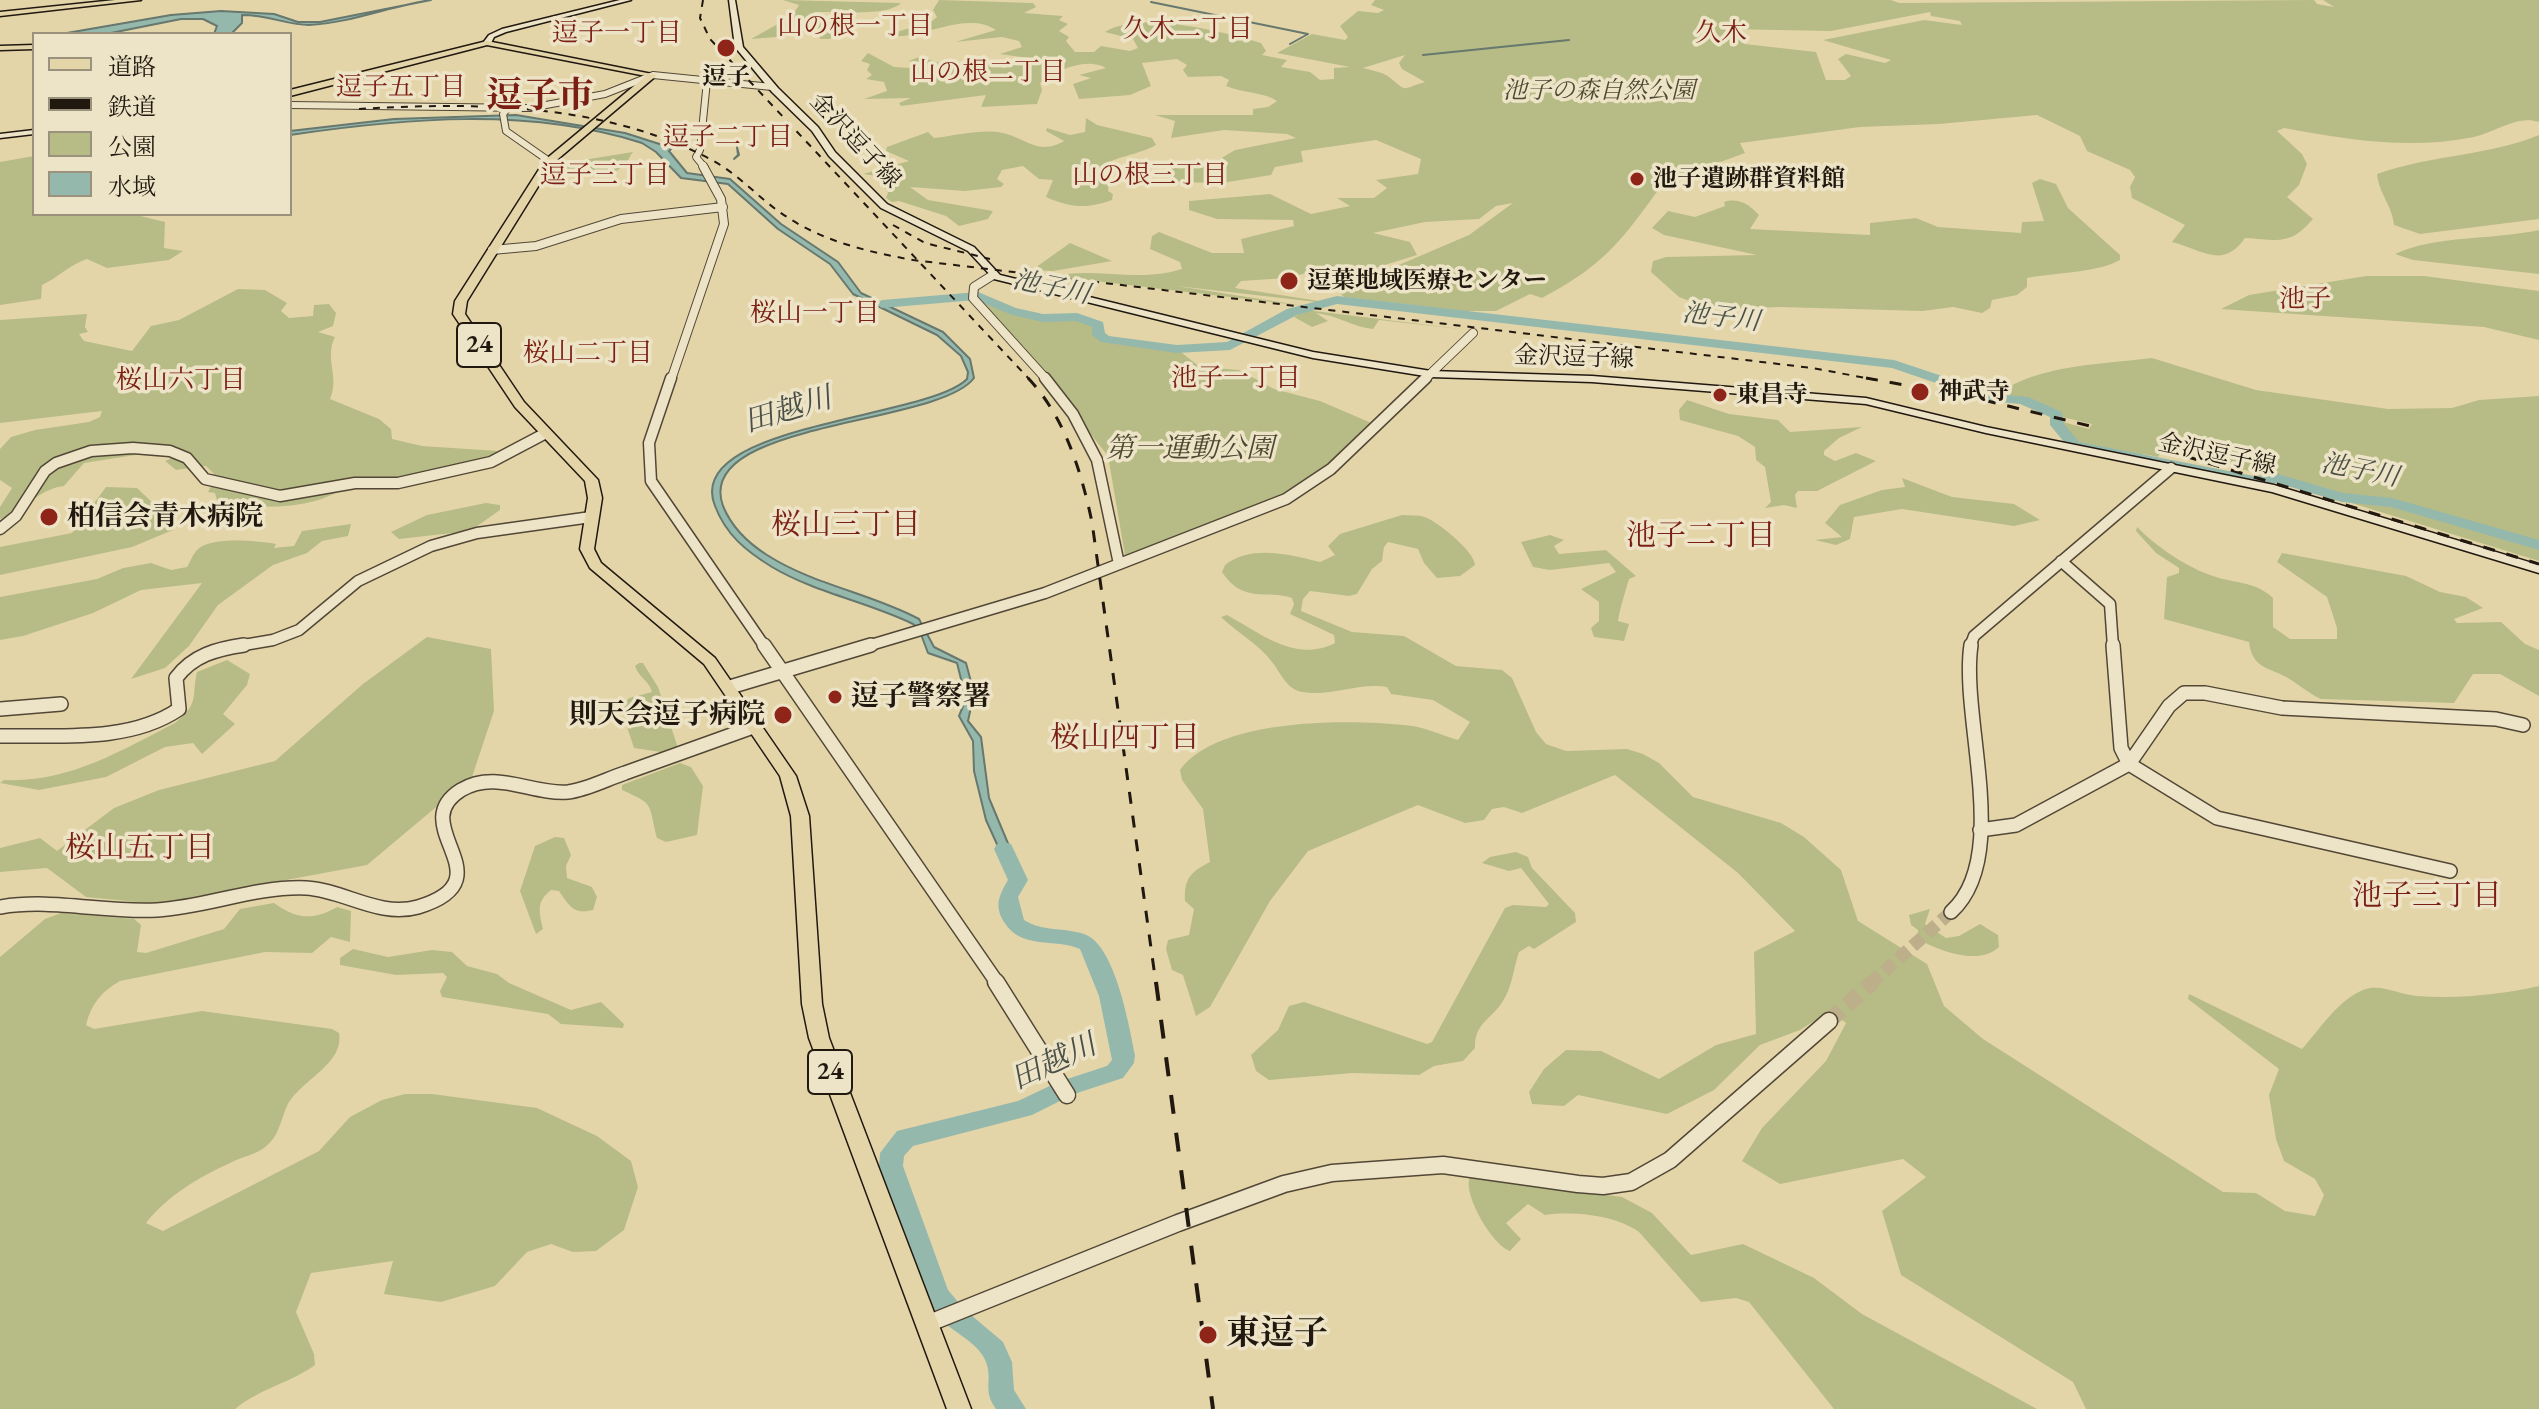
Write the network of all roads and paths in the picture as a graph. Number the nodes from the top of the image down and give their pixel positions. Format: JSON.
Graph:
{"nodes":[{"id":1,"x":137,"y":0,"type":"edge"},
{"id":2,"x":628,"y":0,"type":"edge"},
{"id":3,"x":732,"y":0,"type":"edge"},
{"id":4,"x":0,"y":14,"type":"edge"},
{"id":5,"x":487,"y":43,"type":"junction"},
{"id":6,"x":32,"y":47,"type":"edge"},
{"id":7,"x":0,"y":48,"type":"edge"},
{"id":8,"x":653,"y":75,"type":"junction"},
{"id":9,"x":707,"y":81,"type":"junction"},
{"id":10,"x":632,"y":87,"type":"junction"},
{"id":11,"x":772,"y":87,"type":"junction"},
{"id":12,"x":292,"y":92,"type":"edge"},
{"id":13,"x":292,"y":105,"type":"edge"},
{"id":14,"x":509,"y":107,"type":"junction"},
{"id":15,"x":32,"y":132,"type":"edge"},
{"id":16,"x":0,"y":136,"type":"edge"},
{"id":17,"x":549,"y":161,"type":"junction"},
{"id":18,"x":723,"y":207,"type":"junction"},
{"id":19,"x":492,"y":250,"type":"junction"},
{"id":20,"x":993,"y":275,"type":"junction"},
{"id":21,"x":1473,"y":333,"type":"dead end"},
{"id":22,"x":1431,"y":374,"type":"junction"},
{"id":23,"x":546,"y":433,"type":"junction"},
{"id":24,"x":2171,"y":468,"type":"junction"},
{"id":25,"x":591,"y":517,"type":"junction"},
{"id":26,"x":0,"y":529,"type":"edge"},
{"id":27,"x":2061,"y":561,"type":"junction"},
{"id":28,"x":1119,"y":564,"type":"junction"},
{"id":29,"x":2539,"y":569,"type":"edge"},
{"id":30,"x":781,"y":672,"type":"junction"},
{"id":31,"x":730,"y":687,"type":"junction"},
{"id":32,"x":61,"y":704,"type":"dead end"},
{"id":33,"x":0,"y":709,"type":"edge"},
{"id":34,"x":2523,"y":725,"type":"dead end"},
{"id":35,"x":756,"y":726,"type":"junction"},
{"id":36,"x":0,"y":736,"type":"edge"},
{"id":37,"x":2129,"y":764,"type":"junction"},
{"id":38,"x":1980,"y":830,"type":"junction"},
{"id":39,"x":2450,"y":871,"type":"dead end"},
{"id":40,"x":0,"y":907,"type":"edge"},
{"id":41,"x":1951,"y":912,"type":"tunnel mouth"},
{"id":42,"x":1829,"y":1021,"type":"tunnel mouth"},
{"id":43,"x":1064,"y":1089,"type":"dead end"},
{"id":44,"x":927,"y":1324,"type":"junction"},
{"id":45,"x":959,"y":1409,"type":"edge"}],
"edges":[{"from":1,"to":4,"type":"main road"},
{"from":2,"to":5,"type":"main road"},
{"from":3,"to":11,"type":"main road","name":"金沢逗子線"},
{"from":5,"to":8,"type":"main road"},
{"from":5,"to":12,"type":"main road"},
{"from":6,"to":7,"type":"main road"},
{"from":8,"to":9,"type":"street"},
{"from":8,"to":10,"type":"main road","number":"24"},
{"from":9,"to":11,"type":"street"},
{"from":9,"to":18,"type":"street"},
{"from":10,"to":14,"type":"street"},
{"from":10,"to":17,"type":"main road","number":"24"},
{"from":11,"to":20,"type":"main road","name":"金沢逗子線"},
{"from":13,"to":14,"type":"street"},
{"from":14,"to":17,"type":"street"},
{"from":15,"to":16,"type":"main road"},
{"from":17,"to":19,"type":"main road","number":"24"},
{"from":18,"to":19,"type":"street"},
{"from":18,"to":30,"type":"street"},
{"from":19,"to":23,"type":"main road","number":"24"},
{"from":20,"to":22,"type":"main road","name":"金沢逗子線"},
{"from":20,"to":28,"type":"street"},
{"from":21,"to":22,"type":"street"},
{"from":22,"to":24,"type":"main road","name":"金沢逗子線"},
{"from":22,"to":28,"type":"street"},
{"from":23,"to":25,"type":"main road","number":"24"},
{"from":23,"to":26,"type":"street"},
{"from":24,"to":27,"type":"street"},
{"from":24,"to":29,"type":"main road","name":"金沢逗子線"},
{"from":25,"to":31,"type":"main road","number":"24"},
{"from":25,"to":36,"type":"street"},
{"from":27,"to":37,"type":"street"},
{"from":27,"to":38,"type":"street"},
{"from":28,"to":30,"type":"street"},
{"from":30,"to":31,"type":"street"},
{"from":30,"to":43,"type":"street"},
{"from":31,"to":35,"type":"main road","number":"24"},
{"from":32,"to":33,"type":"street"},
{"from":34,"to":37,"type":"street"},
{"from":35,"to":40,"type":"street"},
{"from":35,"to":44,"type":"main road","number":"24"},
{"from":37,"to":38,"type":"street"},
{"from":37,"to":39,"type":"street"},
{"from":38,"to":41,"type":"street"},
{"from":42,"to":44,"type":"street"},
{"from":44,"to":45,"type":"main road","number":"24"}]}
